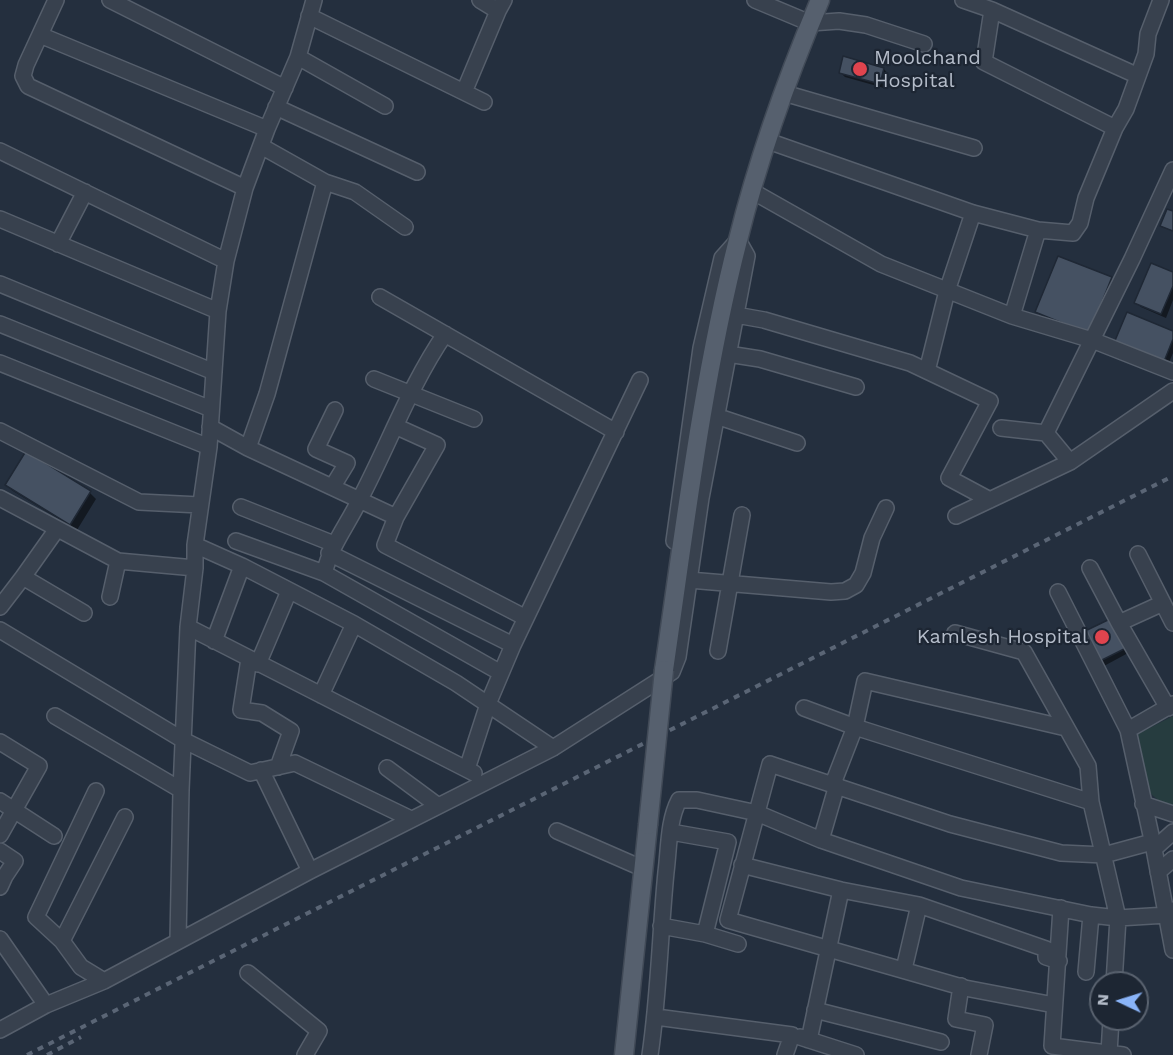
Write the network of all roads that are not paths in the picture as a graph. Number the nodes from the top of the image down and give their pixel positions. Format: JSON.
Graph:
{"nodes":[{"id":1,"x":56,"y":0,"type":"edge"},
{"id":2,"x":110,"y":0,"type":"edge"},
{"id":3,"x":314,"y":0,"type":"edge"},
{"id":4,"x":480,"y":0,"type":"edge"},
{"id":5,"x":755,"y":0,"type":"edge"},
{"id":6,"x":820,"y":0,"type":"edge"},
{"id":7,"x":963,"y":0,"type":"edge"},
{"id":8,"x":1161,"y":0,"type":"edge"},
{"id":9,"x":501,"y":6,"type":"edge"},
{"id":10,"x":992,"y":10,"type":"junction"},
{"id":11,"x":309,"y":16,"type":"junction"},
{"id":12,"x":810,"y":23,"type":"junction"},
{"id":13,"x":40,"y":35,"type":"junction"},
{"id":14,"x":924,"y":44,"type":"dead end"},
{"id":15,"x":298,"y":57,"type":"junction"},
{"id":16,"x":1136,"y":75,"type":"junction"},
{"id":17,"x":285,"y":88,"type":"junction"},
{"id":18,"x":464,"y":92,"type":"junction"},
{"id":19,"x":784,"y":93,"type":"junction"},
{"id":20,"x":484,"y":102,"type":"dead end"},
{"id":21,"x":386,"y":106,"type":"dead end"},
{"id":22,"x":276,"y":107,"type":"junction"},
{"id":23,"x":1115,"y":128,"type":"junction"},
{"id":24,"x":267,"y":129,"type":"junction"},
{"id":25,"x":768,"y":141,"type":"junction"},
{"id":26,"x":261,"y":146,"type":"junction"},
{"id":27,"x":974,"y":148,"type":"dead end"},
{"id":28,"x":0,"y":151,"type":"edge"},
{"id":29,"x":1173,"y":170,"type":"edge"},
{"id":30,"x":417,"y":172,"type":"dead end"},
{"id":31,"x":325,"y":182,"type":"junction"},
{"id":32,"x":245,"y":188,"type":"junction"},
{"id":33,"x":752,"y":191,"type":"junction"},
{"id":34,"x":85,"y":192,"type":"junction"},
{"id":35,"x":973,"y":213,"type":"junction"},
{"id":36,"x":0,"y":219,"type":"edge"},
{"id":37,"x":405,"y":227,"type":"dead end"},
{"id":38,"x":1038,"y":230,"type":"junction"},
{"id":39,"x":738,"y":240,"type":"junction"},
{"id":40,"x":58,"y":244,"type":"junction"},
{"id":41,"x":226,"y":261,"type":"junction"},
{"id":42,"x":0,"y":284,"type":"edge"},
{"id":43,"x":947,"y":291,"type":"junction"},
{"id":44,"x":380,"y":297,"type":"dead end"},
{"id":45,"x":218,"y":311,"type":"junction"},
{"id":46,"x":736,"y":315,"type":"junction"},
{"id":47,"x":1012,"y":316,"type":"junction"},
{"id":48,"x":0,"y":324,"type":"edge"},
{"id":49,"x":445,"y":334,"type":"junction"},
{"id":50,"x":1092,"y":340,"type":"junction"},
{"id":51,"x":728,"y":354,"type":"junction"},
{"id":52,"x":0,"y":363,"type":"edge"},
{"id":53,"x":927,"y":371,"type":"junction"},
{"id":54,"x":214,"y":372,"type":"junction"},
{"id":55,"x":1173,"y":372,"type":"edge"},
{"id":56,"x":374,"y":379,"type":"dead end"},
{"id":57,"x":640,"y":380,"type":"dead end"},
{"id":58,"x":856,"y":387,"type":"dead end"},
{"id":59,"x":1173,"y":391,"type":"edge"},
{"id":60,"x":410,"y":394,"type":"junction"},
{"id":61,"x":211,"y":410,"type":"junction"},
{"id":62,"x":335,"y":410,"type":"dead end"},
{"id":63,"x":716,"y":416,"type":"junction"},
{"id":64,"x":474,"y":419,"type":"dead end"},
{"id":65,"x":395,"y":426,"type":"junction"},
{"id":66,"x":210,"y":427,"type":"junction"},
{"id":67,"x":1001,"y":428,"type":"dead end"},
{"id":68,"x":0,"y":431,"type":"edge"},
{"id":69,"x":616,"y":432,"type":"junction"},
{"id":70,"x":1046,"y":433,"type":"junction"},
{"id":71,"x":797,"y":443,"type":"dead end"},
{"id":72,"x":209,"y":447,"type":"junction"},
{"id":73,"x":248,"y":448,"type":"junction"},
{"id":74,"x":1071,"y":462,"type":"junction"},
{"id":75,"x":333,"y":486,"type":"junction"},
{"id":76,"x":0,"y":498,"type":"edge"},
{"id":77,"x":360,"y":500,"type":"junction"},
{"id":78,"x":990,"y":500,"type":"junction"},
{"id":79,"x":201,"y":505,"type":"junction"},
{"id":80,"x":241,"y":507,"type":"dead end"},
{"id":81,"x":885,"y":508,"type":"dead end"},
{"id":82,"x":742,"y":515,"type":"dead end"},
{"id":83,"x":956,"y":516,"type":"dead end"},
{"id":84,"x":396,"y":517,"type":"junction"},
{"id":85,"x":57,"y":529,"type":"junction"},
{"id":86,"x":236,"y":541,"type":"dead end"},
{"id":87,"x":195,"y":545,"type":"junction"},
{"id":88,"x":332,"y":548,"type":"junction"},
{"id":89,"x":1138,"y":554,"type":"dead end"},
{"id":90,"x":118,"y":561,"type":"junction"},
{"id":91,"x":242,"y":566,"type":"junction"},
{"id":92,"x":195,"y":568,"type":"junction"},
{"id":93,"x":1090,"y":568,"type":"dead end"},
{"id":94,"x":324,"y":573,"type":"junction"},
{"id":95,"x":23,"y":578,"type":"junction"},
{"id":96,"x":688,"y":580,"type":"junction"},
{"id":97,"x":729,"y":584,"type":"junction"},
{"id":98,"x":289,"y":591,"type":"junction"},
{"id":99,"x":1058,"y":592,"type":"dead end"},
{"id":100,"x":110,"y":597,"type":"dead end"},
{"id":101,"x":1163,"y":603,"type":"junction"},
{"id":102,"x":0,"y":607,"type":"edge"},
{"id":103,"x":84,"y":613,"type":"dead end"},
{"id":104,"x":526,"y":618,"type":"junction"},
{"id":105,"x":1119,"y":623,"type":"junction"},
{"id":106,"x":1173,"y":623,"type":"edge"},
{"id":107,"x":354,"y":624,"type":"junction"},
{"id":108,"x":189,"y":627,"type":"junction"},
{"id":109,"x":0,"y":630,"type":"edge"},
{"id":110,"x":955,"y":633,"type":"dead end"},
{"id":111,"x":214,"y":641,"type":"junction"},
{"id":112,"x":513,"y":645,"type":"junction"},
{"id":113,"x":718,"y":651,"type":"dead end"},
{"id":114,"x":254,"y":661,"type":"junction"},
{"id":115,"x":501,"y":673,"type":"junction"},
{"id":116,"x":662,"y":674,"type":"junction"},
{"id":117,"x":321,"y":695,"type":"junction"},
{"id":118,"x":488,"y":704,"type":"junction"},
{"id":119,"x":1170,"y":706,"type":"edge"},
{"id":120,"x":804,"y":708,"type":"dead end"},
{"id":121,"x":55,"y":716,"type":"dead end"},
{"id":122,"x":855,"y":727,"type":"junction"},
{"id":123,"x":1066,"y":728,"type":"junction"},
{"id":124,"x":1128,"y":730,"type":"junction"},
{"id":125,"x":183,"y":740,"type":"junction"},
{"id":126,"x":0,"y":742,"type":"edge"},
{"id":127,"x":553,"y":748,"type":"junction"},
{"id":128,"x":278,"y":767,"type":"junction"},
{"id":129,"x":387,"y":768,"type":"dead end"},
{"id":130,"x":466,"y":769,"type":"junction"},
{"id":131,"x":261,"y":770,"type":"junction"},
{"id":132,"x":488,"y":780,"type":"junction"},
{"id":133,"x":837,"y":785,"type":"junction"},
{"id":134,"x":181,"y":790,"type":"junction"},
{"id":135,"x":96,"y":791,"type":"dead end"},
{"id":136,"x":0,"y":801,"type":"edge"},
{"id":137,"x":1091,"y":802,"type":"junction"},
{"id":138,"x":1143,"y":804,"type":"junction"},
{"id":139,"x":437,"y":805,"type":"junction"},
{"id":140,"x":14,"y":810,"type":"junction"},
{"id":141,"x":757,"y":813,"type":"junction"},
{"id":142,"x":1173,"y":814,"type":"edge"},
{"id":143,"x":124,"y":817,"type":"dead end"},
{"id":144,"x":411,"y":819,"type":"junction"},
{"id":145,"x":557,"y":831,"type":"dead end"},
{"id":146,"x":671,"y":832,"type":"junction"},
{"id":147,"x":1173,"y":832,"type":"edge"},
{"id":148,"x":0,"y":835,"type":"edge"},
{"id":149,"x":54,"y":836,"type":"dead end"},
{"id":150,"x":821,"y":840,"type":"junction"},
{"id":151,"x":1153,"y":846,"type":"junction"},
{"id":152,"x":0,"y":851,"type":"edge"},
{"id":153,"x":1104,"y":855,"type":"junction"},
{"id":154,"x":1173,"y":859,"type":"edge"},
{"id":155,"x":742,"y":866,"type":"junction"},
{"id":156,"x":644,"y":869,"type":"junction"},
{"id":157,"x":310,"y":870,"type":"junction"},
{"id":158,"x":1158,"y":872,"type":"junction"},
{"id":159,"x":0,"y":887,"type":"edge"},
{"id":160,"x":841,"y":890,"type":"junction"},
{"id":161,"x":919,"y":905,"type":"junction"},
{"id":162,"x":1061,"y":908,"type":"junction"},
{"id":163,"x":1170,"y":912,"type":"edge"},
{"id":164,"x":1091,"y":915,"type":"junction"},
{"id":165,"x":1118,"y":918,"type":"junction"},
{"id":166,"x":661,"y":926,"type":"junction"},
{"id":167,"x":705,"y":934,"type":"junction"},
{"id":168,"x":0,"y":939,"type":"edge"},
{"id":169,"x":178,"y":940,"type":"junction"},
{"id":170,"x":62,"y":941,"type":"junction"},
{"id":171,"x":738,"y":944,"type":"dead end"},
{"id":172,"x":829,"y":948,"type":"junction"},
{"id":173,"x":1173,"y":950,"type":"edge"},
{"id":174,"x":1059,"y":961,"type":"junction"},
{"id":175,"x":904,"y":969,"type":"junction"},
{"id":176,"x":1114,"y":971,"type":"edge"},
{"id":177,"x":1086,"y":972,"type":"dead end"},
{"id":178,"x":248,"y":973,"type":"dead end"},
{"id":179,"x":104,"y":981,"type":"junction"},
{"id":180,"x":961,"y":986,"type":"junction"},
{"id":181,"x":46,"y":1005,"type":"junction"},
{"id":182,"x":1054,"y":1005,"type":"junction"},
{"id":183,"x":815,"y":1011,"type":"junction"},
{"id":184,"x":656,"y":1017,"type":"junction"},
{"id":185,"x":0,"y":1030,"type":"edge"},
{"id":186,"x":1113,"y":1031,"type":"edge"},
{"id":187,"x":792,"y":1035,"type":"junction"},
{"id":188,"x":809,"y":1040,"type":"junction"},
{"id":189,"x":941,"y":1042,"type":"dead end"},
{"id":190,"x":1116,"y":1054,"type":"edge"},
{"id":191,"x":305,"y":1055,"type":"edge"},
{"id":192,"x":624,"y":1055,"type":"edge"},
{"id":193,"x":650,"y":1055,"type":"edge"},
{"id":194,"x":785,"y":1055,"type":"edge"},
{"id":195,"x":855,"y":1055,"type":"edge"},
{"id":196,"x":979,"y":1055,"type":"edge"}],
"edges":[{"from":1,"to":13,"type":"street"},
{"from":2,"to":17,"type":"street"},
{"from":3,"to":11,"type":"street"},
{"from":4,"to":9,"type":"street"},
{"from":5,"to":12,"type":"street"},
{"from":6,"to":12,"type":"main road"},
{"from":7,"to":10,"type":"street"},
{"from":8,"to":16,"type":"street"},
{"from":9,"to":18,"type":"street"},
{"from":10,"to":16,"type":"street"},
{"from":10,"to":23,"type":"street"},
{"from":11,"to":15,"type":"street"},
{"from":11,"to":18,"type":"street"},
{"from":12,"to":14,"type":"street"},
{"from":12,"to":19,"type":"main road"},
{"from":13,"to":24,"type":"street"},
{"from":13,"to":32,"type":"street"},
{"from":15,"to":17,"type":"street"},
{"from":15,"to":21,"type":"street"},
{"from":16,"to":23,"type":"street"},
{"from":17,"to":22,"type":"street"},
{"from":18,"to":20,"type":"street"},
{"from":19,"to":25,"type":"main road"},
{"from":19,"to":27,"type":"street"},
{"from":22,"to":24,"type":"street"},
{"from":22,"to":30,"type":"street"},
{"from":23,"to":38,"type":"street"},
{"from":24,"to":26,"type":"street"},
{"from":25,"to":33,"type":"main road"},
{"from":25,"to":35,"type":"street"},
{"from":26,"to":31,"type":"street"},
{"from":26,"to":32,"type":"street"},
{"from":28,"to":34,"type":"street"},
{"from":29,"to":50,"type":"street"},
{"from":31,"to":37,"type":"street"},
{"from":31,"to":73,"type":"street"},
{"from":32,"to":41,"type":"street"},
{"from":33,"to":39,"type":"main road"},
{"from":33,"to":43,"type":"street"},
{"from":34,"to":40,"type":"street"},
{"from":34,"to":41,"type":"street"},
{"from":35,"to":38,"type":"street"},
{"from":35,"to":43,"type":"street"},
{"from":36,"to":40,"type":"street"},
{"from":38,"to":47,"type":"street"},
{"from":39,"to":46,"type":"street"},
{"from":39,"to":116,"type":"main road"},
{"from":40,"to":45,"type":"street"},
{"from":41,"to":45,"type":"street"},
{"from":42,"to":54,"type":"street"},
{"from":43,"to":47,"type":"street"},
{"from":43,"to":53,"type":"street"},
{"from":44,"to":49,"type":"street"},
{"from":45,"to":54,"type":"street"},
{"from":46,"to":51,"type":"street"},
{"from":46,"to":53,"type":"street"},
{"from":47,"to":50,"type":"street"},
{"from":48,"to":61,"type":"street"},
{"from":49,"to":60,"type":"street"},
{"from":49,"to":69,"type":"street"},
{"from":50,"to":55,"type":"street"},
{"from":50,"to":70,"type":"street"},
{"from":51,"to":58,"type":"street"},
{"from":51,"to":63,"type":"street"},
{"from":52,"to":72,"type":"street"},
{"from":53,"to":78,"type":"street"},
{"from":54,"to":61,"type":"street"},
{"from":56,"to":60,"type":"street"},
{"from":57,"to":69,"type":"street"},
{"from":59,"to":74,"type":"street"},
{"from":60,"to":64,"type":"street"},
{"from":60,"to":65,"type":"street"},
{"from":61,"to":66,"type":"street"},
{"from":62,"to":75,"type":"street"},
{"from":63,"to":71,"type":"street"},
{"from":63,"to":96,"type":"street"},
{"from":65,"to":77,"type":"street"},
{"from":65,"to":84,"type":"street"},
{"from":66,"to":72,"type":"street"},
{"from":66,"to":73,"type":"street"},
{"from":67,"to":70,"type":"street"},
{"from":68,"to":79,"type":"street"},
{"from":69,"to":104,"type":"street"},
{"from":70,"to":74,"type":"street"},
{"from":72,"to":79,"type":"street"},
{"from":73,"to":75,"type":"street"},
{"from":74,"to":78,"type":"street"},
{"from":75,"to":77,"type":"street"},
{"from":76,"to":85,"type":"street"},
{"from":77,"to":84,"type":"street"},
{"from":77,"to":88,"type":"street"},
{"from":78,"to":83,"type":"street"},
{"from":79,"to":87,"type":"street"},
{"from":80,"to":88,"type":"street"},
{"from":81,"to":97,"type":"street"},
{"from":82,"to":97,"type":"street"},
{"from":84,"to":104,"type":"street"},
{"from":85,"to":90,"type":"street"},
{"from":85,"to":95,"type":"street"},
{"from":86,"to":94,"type":"street"},
{"from":87,"to":91,"type":"street"},
{"from":87,"to":92,"type":"street"},
{"from":88,"to":94,"type":"street"},
{"from":88,"to":112,"type":"street"},
{"from":89,"to":101,"type":"street"},
{"from":90,"to":92,"type":"street"},
{"from":90,"to":100,"type":"street"},
{"from":91,"to":98,"type":"street"},
{"from":91,"to":111,"type":"street"},
{"from":92,"to":108,"type":"street"},
{"from":93,"to":105,"type":"street"},
{"from":94,"to":115,"type":"street"},
{"from":95,"to":102,"type":"street"},
{"from":95,"to":103,"type":"street"},
{"from":96,"to":97,"type":"street"},
{"from":96,"to":116,"type":"street"},
{"from":97,"to":113,"type":"street"},
{"from":98,"to":107,"type":"street"},
{"from":98,"to":114,"type":"street"},
{"from":99,"to":124,"type":"street"},
{"from":101,"to":105,"type":"street"},
{"from":101,"to":106,"type":"street"},
{"from":104,"to":112,"type":"street"},
{"from":105,"to":119,"type":"street"},
{"from":107,"to":117,"type":"street"},
{"from":107,"to":118,"type":"street"},
{"from":108,"to":111,"type":"street"},
{"from":108,"to":125,"type":"street"},
{"from":109,"to":125,"type":"street"},
{"from":110,"to":123,"type":"street"},
{"from":111,"to":114,"type":"street"},
{"from":112,"to":115,"type":"street"},
{"from":114,"to":117,"type":"street"},
{"from":114,"to":128,"type":"street"},
{"from":115,"to":118,"type":"street"},
{"from":116,"to":127,"type":"street"},
{"from":116,"to":156,"type":"main road","bridge":true},
{"from":117,"to":130,"type":"street"},
{"from":118,"to":127,"type":"street"},
{"from":118,"to":130,"type":"street"},
{"from":119,"to":124,"type":"street"},
{"from":120,"to":122,"type":"street"},
{"from":121,"to":134,"type":"street"},
{"from":122,"to":123,"type":"street"},
{"from":122,"to":133,"type":"street"},
{"from":122,"to":137,"type":"street"},
{"from":123,"to":137,"type":"street"},
{"from":124,"to":138,"type":"street"},
{"from":125,"to":131,"type":"street"},
{"from":125,"to":134,"type":"street"},
{"from":126,"to":140,"type":"street"},
{"from":127,"to":132,"type":"street"},
{"from":128,"to":131,"type":"street"},
{"from":128,"to":144,"type":"street"},
{"from":129,"to":139,"type":"street"},
{"from":130,"to":132,"type":"street"},
{"from":131,"to":157,"type":"street"},
{"from":132,"to":139,"type":"street"},
{"from":133,"to":141,"type":"street"},
{"from":133,"to":150,"type":"street"},
{"from":133,"to":153,"type":"street"},
{"from":134,"to":169,"type":"street"},
{"from":135,"to":170,"type":"street"},
{"from":136,"to":140,"type":"street"},
{"from":137,"to":153,"type":"street"},
{"from":138,"to":142,"type":"street"},
{"from":138,"to":151,"type":"street"},
{"from":139,"to":144,"type":"street"},
{"from":140,"to":148,"type":"street"},
{"from":140,"to":149,"type":"street"},
{"from":141,"to":146,"type":"street"},
{"from":141,"to":150,"type":"street"},
{"from":141,"to":155,"type":"street"},
{"from":143,"to":170,"type":"street"},
{"from":144,"to":157,"type":"street"},
{"from":145,"to":156,"type":"street"},
{"from":146,"to":166,"type":"street"},
{"from":146,"to":167,"type":"street"},
{"from":147,"to":151,"type":"street"},
{"from":150,"to":162,"type":"street"},
{"from":151,"to":153,"type":"street"},
{"from":151,"to":158,"type":"street"},
{"from":152,"to":159,"type":"street"},
{"from":153,"to":165,"type":"street"},
{"from":154,"to":158,"type":"street"},
{"from":155,"to":160,"type":"street"},
{"from":155,"to":172,"type":"street"},
{"from":156,"to":192,"type":"main road"},
{"from":157,"to":169,"type":"street"},
{"from":158,"to":163,"type":"street"},
{"from":160,"to":161,"type":"street"},
{"from":160,"to":172,"type":"street"},
{"from":161,"to":174,"type":"street"},
{"from":161,"to":175,"type":"street"},
{"from":162,"to":164,"type":"street"},
{"from":162,"to":174,"type":"street"},
{"from":163,"to":165,"type":"street"},
{"from":163,"to":173,"type":"street"},
{"from":164,"to":165,"type":"street"},
{"from":164,"to":177,"type":"street"},
{"from":165,"to":176,"type":"street"},
{"from":166,"to":167,"type":"street"},
{"from":166,"to":184,"type":"street"},
{"from":167,"to":171,"type":"street"},
{"from":168,"to":181,"type":"street"},
{"from":169,"to":179,"type":"street"},
{"from":170,"to":179,"type":"street"},
{"from":172,"to":175,"type":"street"},
{"from":172,"to":183,"type":"street"},
{"from":174,"to":182,"type":"street"},
{"from":175,"to":180,"type":"street"},
{"from":178,"to":191,"type":"street"},
{"from":179,"to":181,"type":"street"},
{"from":180,"to":182,"type":"street"},
{"from":180,"to":196,"type":"street"},
{"from":181,"to":185,"type":"street"},
{"from":182,"to":190,"type":"street"},
{"from":183,"to":188,"type":"street"},
{"from":183,"to":189,"type":"street"},
{"from":184,"to":187,"type":"street"},
{"from":184,"to":193,"type":"street"},
{"from":186,"to":190,"type":"street"},
{"from":187,"to":188,"type":"street"},
{"from":187,"to":194,"type":"street"},
{"from":188,"to":195,"type":"street"}]}
